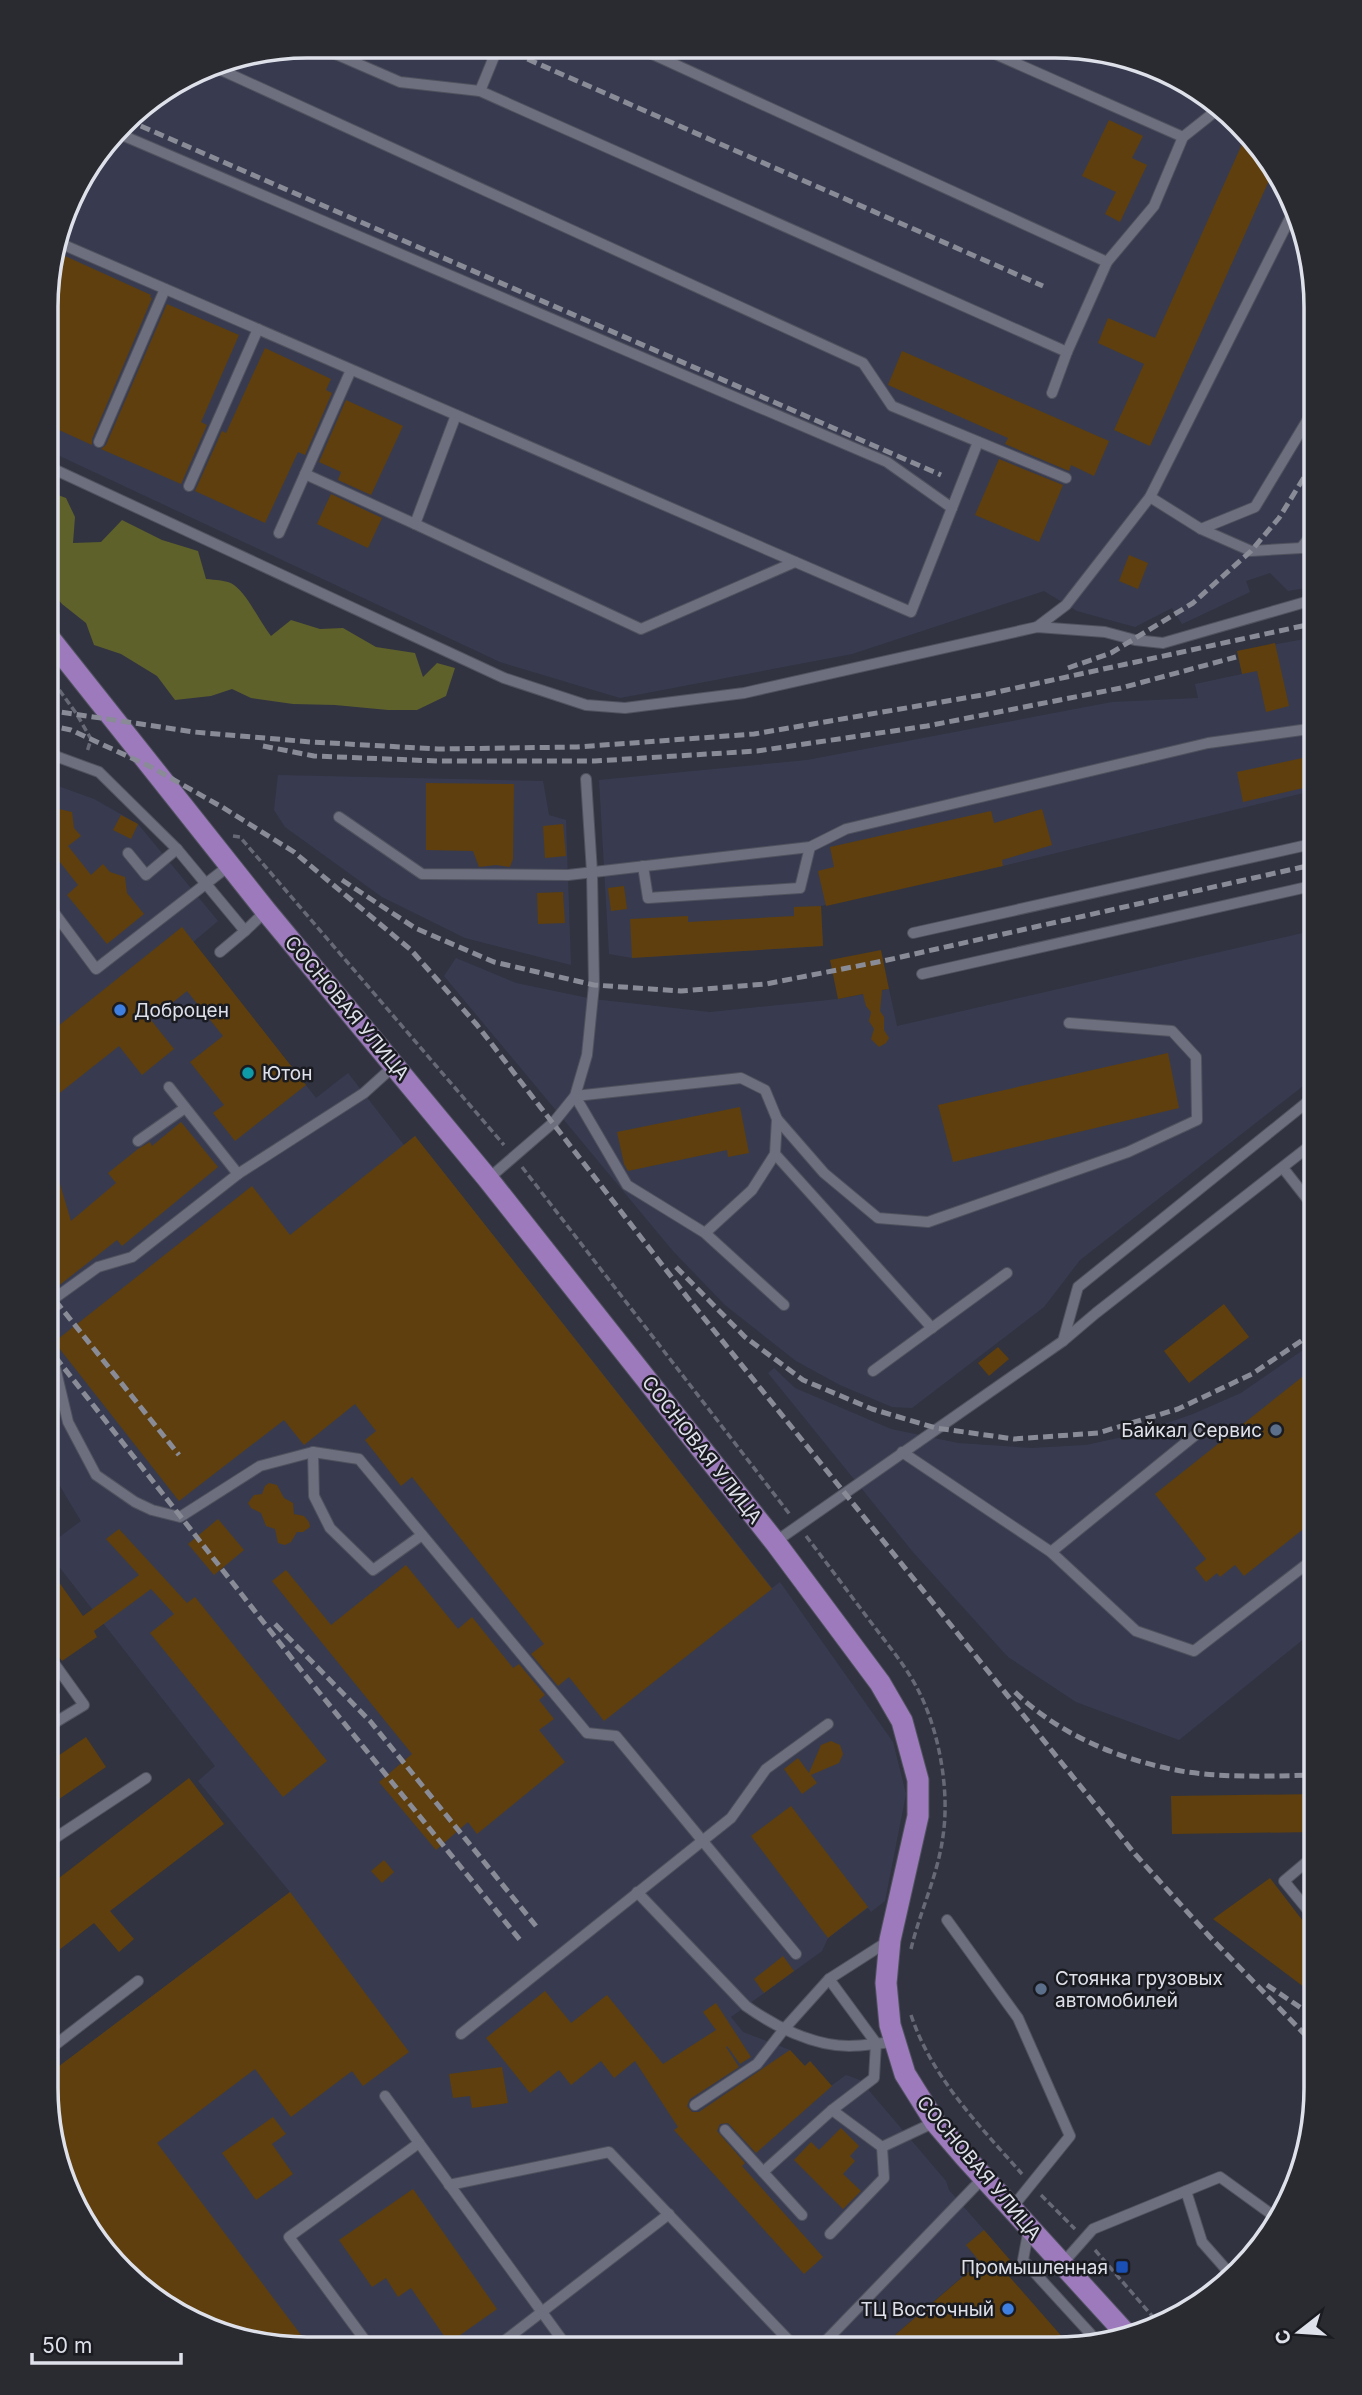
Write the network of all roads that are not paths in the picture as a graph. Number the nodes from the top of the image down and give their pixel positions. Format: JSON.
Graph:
{"nodes":[{"id":1,"x":345,"y":58,"type":"edge"},
{"id":2,"x":494,"y":58,"type":"edge"},
{"id":3,"x":661,"y":58,"type":"edge"},
{"id":4,"x":1004,"y":58,"type":"edge"},
{"id":5,"x":225,"y":72,"type":"edge"},
{"id":6,"x":480,"y":91,"type":"junction"},
{"id":7,"x":1212,"y":114,"type":"edge"},
{"id":8,"x":126,"y":137,"type":"edge"},
{"id":9,"x":1183,"y":137,"type":"junction"},
{"id":10,"x":1289,"y":221,"type":"edge"},
{"id":11,"x":65,"y":246,"type":"edge"},
{"id":12,"x":1107,"y":262,"type":"junction"},
{"id":13,"x":165,"y":289,"type":"junction"},
{"id":14,"x":258,"y":329,"type":"junction"},
{"id":15,"x":1067,"y":352,"type":"junction"},
{"id":16,"x":351,"y":370,"type":"junction"},
{"id":17,"x":1052,"y":393,"type":"dead end"},
{"id":18,"x":456,"y":415,"type":"junction"},
{"id":19,"x":1304,"y":426,"type":"edge"},
{"id":20,"x":99,"y":442,"type":"dead end"},
{"id":21,"x":978,"y":442,"type":"junction"},
{"id":22,"x":58,"y":471,"type":"edge"},
{"id":23,"x":305,"y":474,"type":"junction"},
{"id":24,"x":1066,"y":478,"type":"dead end"},
{"id":25,"x":189,"y":486,"type":"dead end"},
{"id":26,"x":1150,"y":497,"type":"junction"},
{"id":27,"x":952,"y":509,"type":"junction"},
{"id":28,"x":415,"y":524,"type":"junction"},
{"id":29,"x":1201,"y":529,"type":"junction"},
{"id":30,"x":279,"y":533,"type":"dead end"},
{"id":31,"x":1304,"y":544,"type":"edge"},
{"id":32,"x":1304,"y":547,"type":"edge"},
{"id":33,"x":1301,"y":548,"type":"junction"},
{"id":34,"x":795,"y":562,"type":"junction"},
{"id":35,"x":1304,"y":602,"type":"edge"},
{"id":36,"x":1037,"y":627,"type":"junction"},
{"id":37,"x":58,"y":649,"type":"edge"},
{"id":38,"x":1304,"y":730,"type":"edge"},
{"id":39,"x":58,"y":757,"type":"edge"},
{"id":40,"x":586,"y":779,"type":"dead end"},
{"id":41,"x":339,"y":817,"type":"dead end"},
{"id":42,"x":1304,"y":846,"type":"edge"},
{"id":43,"x":810,"y":847,"type":"junction"},
{"id":44,"x":177,"y":849,"type":"junction"},
{"id":45,"x":128,"y":853,"type":"dead end"},
{"id":46,"x":230,"y":865,"type":"junction"},
{"id":47,"x":643,"y":866,"type":"junction"},
{"id":48,"x":592,"y":872,"type":"junction"},
{"id":49,"x":205,"y":883,"type":"junction"},
{"id":50,"x":1304,"y":888,"type":"edge"},
{"id":51,"x":266,"y":911,"type":"junction"},
{"id":52,"x":58,"y":918,"type":"edge"},
{"id":53,"x":245,"y":930,"type":"junction"},
{"id":54,"x":913,"y":933,"type":"dead end"},
{"id":55,"x":220,"y":952,"type":"dead end"},
{"id":56,"x":922,"y":974,"type":"dead end"},
{"id":57,"x":1069,"y":1023,"type":"dead end"},
{"id":58,"x":395,"y":1065,"type":"junction"},
{"id":59,"x":169,"y":1087,"type":"dead end"},
{"id":60,"x":575,"y":1096,"type":"junction"},
{"id":61,"x":1304,"y":1105,"type":"edge"},
{"id":62,"x":186,"y":1108,"type":"junction"},
{"id":63,"x":777,"y":1119,"type":"junction"},
{"id":64,"x":138,"y":1141,"type":"dead end"},
{"id":65,"x":1304,"y":1151,"type":"edge"},
{"id":66,"x":775,"y":1154,"type":"junction"},
{"id":67,"x":1283,"y":1168,"type":"junction"},
{"id":68,"x":238,"y":1174,"type":"junction"},
{"id":69,"x":488,"y":1179,"type":"junction"},
{"id":70,"x":1304,"y":1195,"type":"edge"},
{"id":71,"x":705,"y":1233,"type":"junction"},
{"id":72,"x":1007,"y":1273,"type":"dead end"},
{"id":73,"x":58,"y":1296,"type":"edge"},
{"id":74,"x":784,"y":1305,"type":"dead end"},
{"id":75,"x":932,"y":1328,"type":"junction"},
{"id":76,"x":1063,"y":1341,"type":"junction"},
{"id":77,"x":873,"y":1371,"type":"dead end"},
{"id":78,"x":58,"y":1380,"type":"edge"},
{"id":79,"x":1199,"y":1432,"type":"dead end"},
{"id":80,"x":313,"y":1452,"type":"junction"},
{"id":81,"x":902,"y":1452,"type":"junction"},
{"id":82,"x":422,"y":1535,"type":"junction"},
{"id":83,"x":775,"y":1542,"type":"junction"},
{"id":84,"x":1051,"y":1552,"type":"junction"},
{"id":85,"x":1304,"y":1565,"type":"edge"},
{"id":86,"x":58,"y":1669,"type":"edge"},
{"id":87,"x":58,"y":1721,"type":"edge"},
{"id":88,"x":828,"y":1724,"type":"dead end"},
{"id":89,"x":146,"y":1778,"type":"dead end"},
{"id":90,"x":58,"y":1836,"type":"edge"},
{"id":91,"x":702,"y":1840,"type":"junction"},
{"id":92,"x":1304,"y":1864,"type":"edge"},
{"id":93,"x":637,"y":1892,"type":"junction"},
{"id":94,"x":1304,"y":1905,"type":"edge"},
{"id":95,"x":947,"y":1920,"type":"dead end"},
{"id":96,"x":890,"y":1940,"type":"junction"},
{"id":97,"x":796,"y":1954,"type":"dead end"},
{"id":98,"x":829,"y":1979,"type":"junction"},
{"id":99,"x":138,"y":1981,"type":"dead end"},
{"id":100,"x":785,"y":2028,"type":"junction"},
{"id":101,"x":461,"y":2034,"type":"dead end"},
{"id":102,"x":885,"y":2042,"type":"junction"},
{"id":103,"x":58,"y":2043,"type":"edge"},
{"id":104,"x":385,"y":2096,"type":"dead end"},
{"id":105,"x":695,"y":2105,"type":"dead end"},
{"id":106,"x":832,"y":2110,"type":"junction"},
{"id":107,"x":935,"y":2122,"type":"junction"},
{"id":108,"x":726,"y":2130,"type":"dead end"},
{"id":109,"x":419,"y":2143,"type":"junction"},
{"id":110,"x":882,"y":2147,"type":"junction"},
{"id":111,"x":763,"y":2172,"type":"junction"},
{"id":112,"x":983,"y":2178,"type":"junction"},
{"id":113,"x":449,"y":2185,"type":"junction"},
{"id":114,"x":1186,"y":2191,"type":"junction"},
{"id":115,"x":1011,"y":2209,"type":"junction"},
{"id":116,"x":1271,"y":2213,"type":"edge"},
{"id":117,"x":669,"y":2214,"type":"junction"},
{"id":118,"x":802,"y":2215,"type":"dead end"},
{"id":119,"x":1029,"y":2228,"type":"junction"},
{"id":120,"x":830,"y":2234,"type":"dead end"},
{"id":121,"x":1062,"y":2264,"type":"junction"},
{"id":122,"x":1226,"y":2269,"type":"edge"},
{"id":123,"x":542,"y":2313,"type":"junction"},
{"id":124,"x":1121,"y":2328,"type":"edge"},
{"id":125,"x":1091,"y":2334,"type":"edge"},
{"id":126,"x":363,"y":2337,"type":"edge"},
{"id":127,"x":510,"y":2337,"type":"edge"},
{"id":128,"x":560,"y":2337,"type":"edge"},
{"id":129,"x":786,"y":2337,"type":"edge"},
{"id":130,"x":830,"y":2337,"type":"edge"}],
"edges":[{"from":1,"to":6,"type":"lane"},
{"from":2,"to":6,"type":"lane"},
{"from":3,"to":12,"type":"lane"},
{"from":4,"to":9,"type":"lane"},
{"from":5,"to":21,"type":"lane"},
{"from":6,"to":15,"type":"lane"},
{"from":7,"to":9,"type":"lane"},
{"from":8,"to":27,"type":"lane"},
{"from":9,"to":12,"type":"lane"},
{"from":10,"to":26,"type":"lane"},
{"from":11,"to":13,"type":"lane"},
{"from":12,"to":15,"type":"lane"},
{"from":13,"to":14,"type":"lane"},
{"from":13,"to":20,"type":"lane"},
{"from":14,"to":16,"type":"lane"},
{"from":14,"to":25,"type":"lane"},
{"from":15,"to":17,"type":"lane"},
{"from":16,"to":18,"type":"lane"},
{"from":16,"to":23,"type":"lane"},
{"from":18,"to":28,"type":"lane"},
{"from":18,"to":34,"type":"lane"},
{"from":19,"to":29,"type":"lane"},
{"from":21,"to":24,"type":"lane"},
{"from":21,"to":27,"type":"lane"},
{"from":22,"to":36,"type":"lane"},
{"from":23,"to":28,"type":"lane"},
{"from":23,"to":30,"type":"lane"},
{"from":26,"to":29,"type":"lane"},
{"from":26,"to":36,"type":"lane"},
{"from":27,"to":34,"type":"lane"},
{"from":28,"to":34,"type":"lane"},
{"from":29,"to":33,"type":"lane"},
{"from":31,"to":33,"type":"lane"},
{"from":32,"to":33,"type":"lane"},
{"from":35,"to":36,"type":"lane"},
{"from":37,"to":46,"type":"main road","name":"СОСНОВАЯ УЛИЦА"},
{"from":38,"to":43,"type":"lane"},
{"from":39,"to":44,"type":"lane"},
{"from":40,"to":48,"type":"lane"},
{"from":41,"to":48,"type":"lane"},
{"from":42,"to":54,"type":"lane"},
{"from":43,"to":47,"type":"lane"},
{"from":43,"to":47,"type":"lane"},
{"from":44,"to":45,"type":"lane"},
{"from":44,"to":49,"type":"lane"},
{"from":46,"to":49,"type":"lane"},
{"from":46,"to":51,"type":"main road","name":"СОСНОВАЯ УЛИЦА"},
{"from":47,"to":48,"type":"lane"},
{"from":48,"to":60,"type":"lane"},
{"from":49,"to":52,"type":"lane"},
{"from":49,"to":53,"type":"lane"},
{"from":50,"to":56,"type":"lane"},
{"from":51,"to":53,"type":"lane"},
{"from":51,"to":58,"type":"main road","name":"СОСНОВАЯ УЛИЦА"},
{"from":53,"to":55,"type":"lane"},
{"from":57,"to":63,"type":"lane"},
{"from":58,"to":68,"type":"lane"},
{"from":58,"to":69,"type":"main road","name":"СОСНОВАЯ УЛИЦА"},
{"from":59,"to":62,"type":"lane"},
{"from":60,"to":63,"type":"lane"},
{"from":60,"to":69,"type":"lane"},
{"from":60,"to":71,"type":"lane"},
{"from":61,"to":76,"type":"lane"},
{"from":62,"to":64,"type":"lane"},
{"from":62,"to":68,"type":"lane"},
{"from":63,"to":66,"type":"lane"},
{"from":65,"to":67,"type":"lane"},
{"from":66,"to":71,"type":"lane"},
{"from":66,"to":75,"type":"lane"},
{"from":67,"to":70,"type":"lane"},
{"from":67,"to":76,"type":"lane"},
{"from":68,"to":73,"type":"lane"},
{"from":69,"to":83,"type":"main road","name":"СОСНОВАЯ УЛИЦА"},
{"from":71,"to":74,"type":"lane"},
{"from":72,"to":75,"type":"lane"},
{"from":75,"to":77,"type":"lane"},
{"from":76,"to":81,"type":"lane"},
{"from":78,"to":80,"type":"lane"},
{"from":79,"to":84,"type":"lane"},
{"from":80,"to":82,"type":"lane"},
{"from":80,"to":82,"type":"lane"},
{"from":81,"to":83,"type":"lane"},
{"from":81,"to":84,"type":"lane"},
{"from":82,"to":91,"type":"lane"},
{"from":83,"to":96,"type":"main road","name":"СОСНОВАЯ УЛИЦА"},
{"from":84,"to":85,"type":"lane"},
{"from":86,"to":87,"type":"lane"},
{"from":88,"to":91,"type":"lane"},
{"from":89,"to":90,"type":"lane"},
{"from":91,"to":93,"type":"lane"},
{"from":91,"to":97,"type":"lane"},
{"from":92,"to":94,"type":"lane"},
{"from":93,"to":100,"type":"lane"},
{"from":93,"to":101,"type":"lane"},
{"from":95,"to":115,"type":"lane"},
{"from":96,"to":98,"type":"lane"},
{"from":96,"to":102,"type":"main road","name":"СОСНОВАЯ УЛИЦА"},
{"from":98,"to":100,"type":"lane"},
{"from":98,"to":102,"type":"lane"},
{"from":99,"to":103,"type":"lane"},
{"from":100,"to":102,"type":"lane"},
{"from":100,"to":105,"type":"lane"},
{"from":102,"to":106,"type":"lane"},
{"from":102,"to":107,"type":"main road","name":"СОСНОВАЯ УЛИЦА"},
{"from":104,"to":109,"type":"lane"},
{"from":106,"to":110,"type":"lane"},
{"from":106,"to":111,"type":"lane"},
{"from":107,"to":110,"type":"lane"},
{"from":107,"to":112,"type":"main road","name":"СОСНОВАЯ УЛИЦА"},
{"from":108,"to":111,"type":"lane"},
{"from":109,"to":113,"type":"lane"},
{"from":109,"to":126,"type":"lane"},
{"from":110,"to":120,"type":"lane"},
{"from":111,"to":118,"type":"lane"},
{"from":112,"to":115,"type":"main road","name":"СОСНОВАЯ УЛИЦА"},
{"from":112,"to":130,"type":"lane"},
{"from":113,"to":117,"type":"lane"},
{"from":113,"to":123,"type":"lane"},
{"from":114,"to":116,"type":"lane"},
{"from":114,"to":121,"type":"lane"},
{"from":114,"to":122,"type":"lane"},
{"from":115,"to":119,"type":"main road","name":"СОСНОВАЯ УЛИЦА"},
{"from":117,"to":123,"type":"lane"},
{"from":117,"to":129,"type":"lane"},
{"from":119,"to":121,"type":"main road","name":"СОСНОВАЯ УЛИЦА"},
{"from":119,"to":125,"type":"lane"},
{"from":121,"to":124,"type":"main road","name":"СОСНОВАЯ УЛИЦА"},
{"from":123,"to":127,"type":"lane"},
{"from":123,"to":128,"type":"lane"}]}
